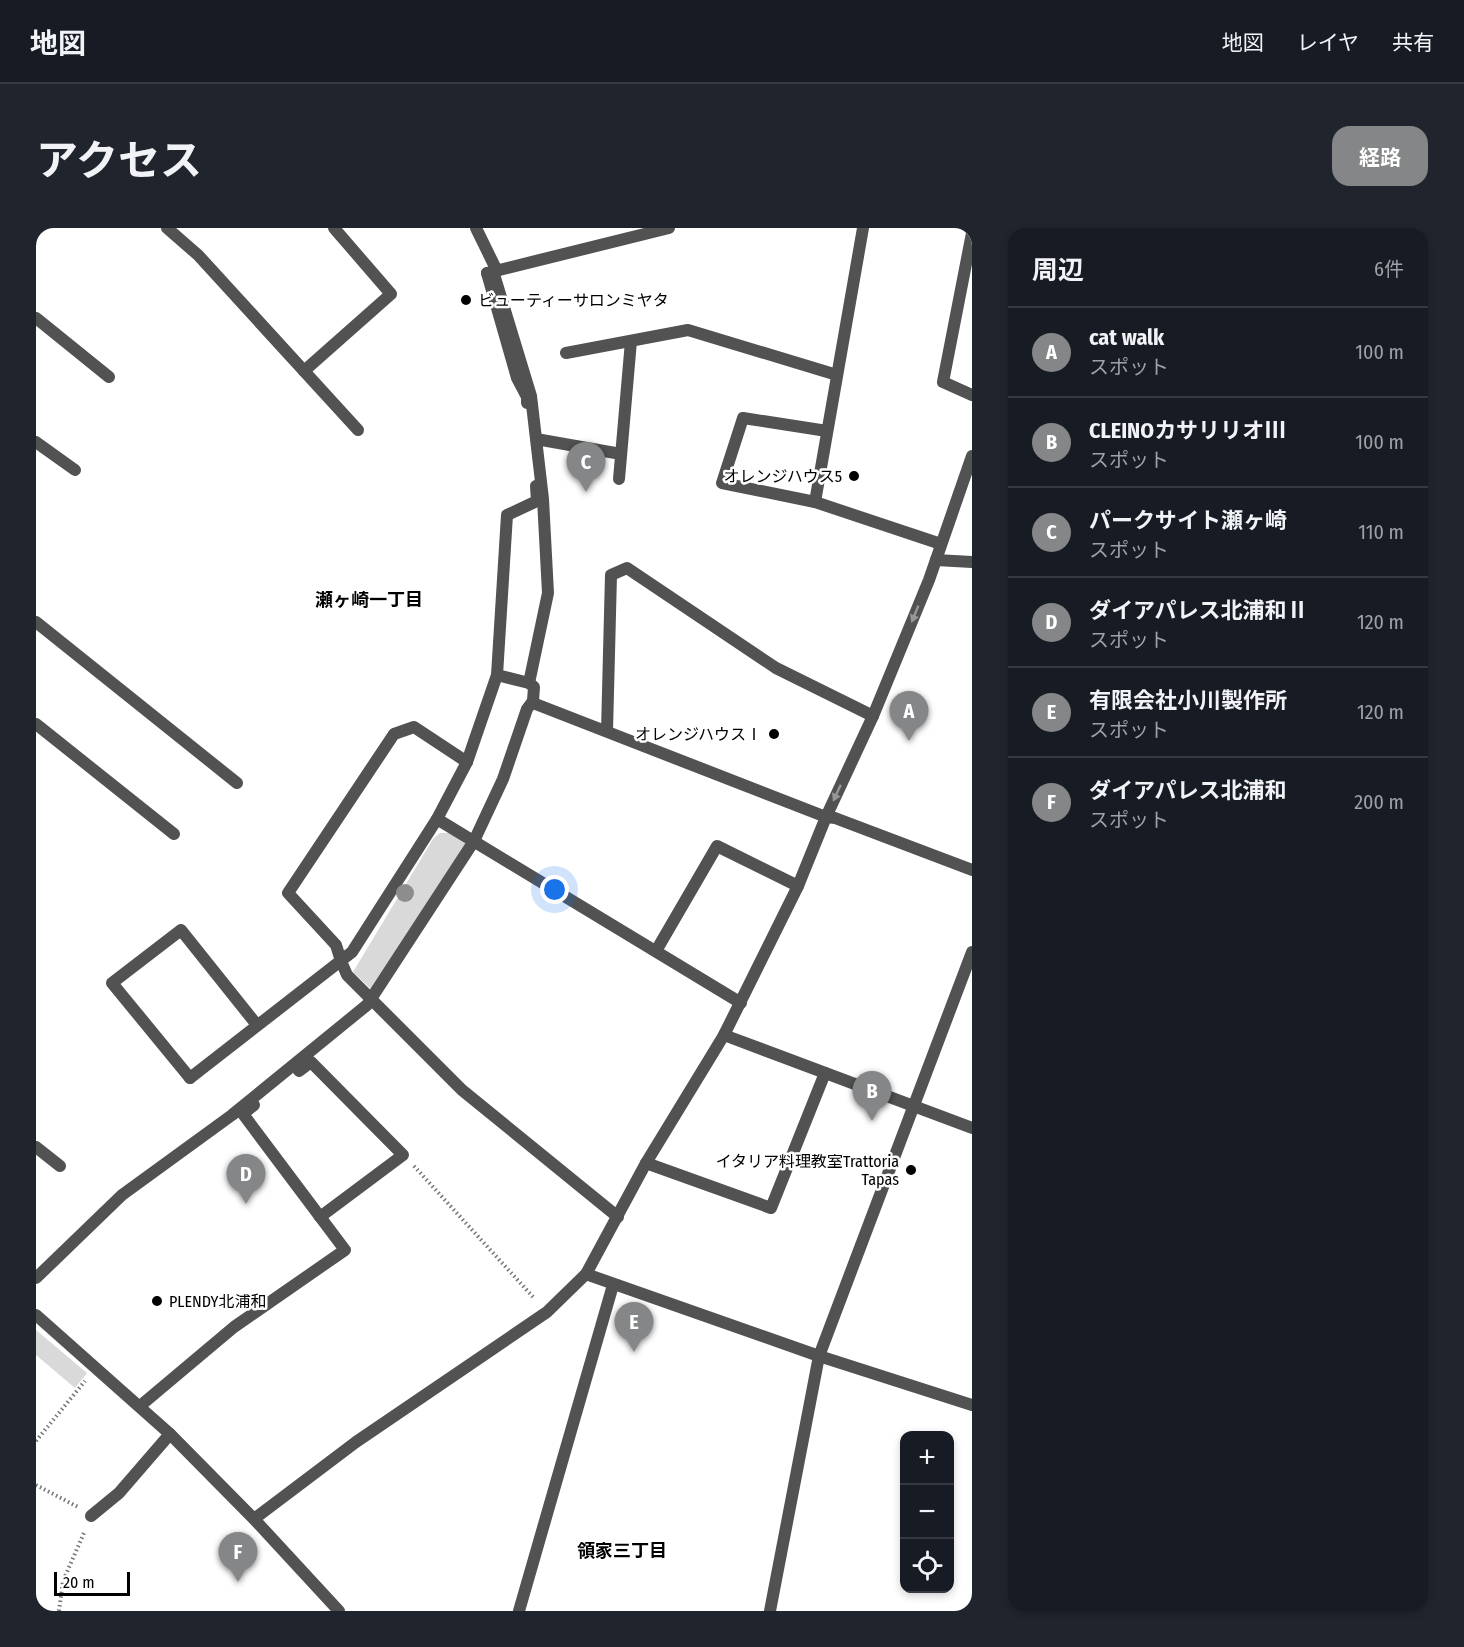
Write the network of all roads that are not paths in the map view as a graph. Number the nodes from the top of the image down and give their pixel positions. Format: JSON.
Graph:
{"nodes":[{"id":1,"x":167,"y":228,"type":"edge"},
{"id":2,"x":334,"y":228,"type":"edge"},
{"id":3,"x":476,"y":228,"type":"edge"},
{"id":4,"x":669,"y":228,"type":"edge"},
{"id":5,"x":863,"y":228,"type":"edge"},
{"id":6,"x":626,"y":233,"type":"edge"},
{"id":7,"x":972,"y":233,"type":"edge"},
{"id":8,"x":492,"y":272,"type":"junction"},
{"id":9,"x":36,"y":318,"type":"edge"},
{"id":10,"x":631,"y":341,"type":"junction"},
{"id":11,"x":567,"y":353,"type":"dead end"},
{"id":12,"x":304,"y":371,"type":"junction"},
{"id":13,"x":837,"y":375,"type":"junction"},
{"id":14,"x":109,"y":377,"type":"dead end"},
{"id":15,"x":972,"y":395,"type":"edge"},
{"id":16,"x":358,"y":430,"type":"dead end"},
{"id":17,"x":827,"y":431,"type":"junction"},
{"id":18,"x":536,"y":439,"type":"junction"},
{"id":19,"x":36,"y":442,"type":"edge"},
{"id":20,"x":621,"y":454,"type":"junction"},
{"id":21,"x":972,"y":456,"type":"edge"},
{"id":22,"x":75,"y":470,"type":"dead end"},
{"id":23,"x":619,"y":479,"type":"dead end"},
{"id":24,"x":815,"y":502,"type":"junction"},
{"id":25,"x":941,"y":544,"type":"junction"},
{"id":26,"x":936,"y":560,"type":"junction"},
{"id":27,"x":972,"y":562,"type":"edge"},
{"id":28,"x":36,"y":622,"type":"edge"},
{"id":29,"x":497,"y":675,"type":"junction"},
{"id":30,"x":529,"y":683,"type":"junction"},
{"id":31,"x":533,"y":701,"type":"junction"},
{"id":32,"x":873,"y":716,"type":"junction"},
{"id":33,"x":36,"y":724,"type":"edge"},
{"id":34,"x":607,"y":731,"type":"junction"},
{"id":35,"x":467,"y":762,"type":"junction"},
{"id":36,"x":237,"y":783,"type":"dead end"},
{"id":37,"x":826,"y":817,"type":"junction"},
{"id":38,"x":437,"y":819,"type":"junction"},
{"id":39,"x":174,"y":834,"type":"dead end"},
{"id":40,"x":474,"y":841,"type":"junction"},
{"id":41,"x":972,"y":870,"type":"edge"},
{"id":42,"x":798,"y":886,"type":"junction"},
{"id":43,"x":656,"y":951,"type":"junction"},
{"id":44,"x":972,"y":952,"type":"edge"},
{"id":45,"x":341,"y":961,"type":"junction"},
{"id":46,"x":370,"y":999,"type":"junction"},
{"id":47,"x":741,"y":1003,"type":"junction"},
{"id":48,"x":257,"y":1025,"type":"junction"},
{"id":49,"x":724,"y":1035,"type":"junction"},
{"id":50,"x":825,"y":1073,"type":"junction"},
{"id":51,"x":914,"y":1106,"type":"junction"},
{"id":52,"x":972,"y":1128,"type":"edge"},
{"id":53,"x":36,"y":1147,"type":"edge"},
{"id":54,"x":646,"y":1163,"type":"junction"},
{"id":55,"x":60,"y":1166,"type":"dead end"},
{"id":56,"x":320,"y":1217,"type":"junction"},
{"id":57,"x":618,"y":1217,"type":"junction"},
{"id":58,"x":586,"y":1274,"type":"junction"},
{"id":59,"x":36,"y":1278,"type":"edge"},
{"id":60,"x":613,"y":1285,"type":"junction"},
{"id":61,"x":36,"y":1315,"type":"edge"},
{"id":62,"x":819,"y":1356,"type":"junction"},
{"id":63,"x":972,"y":1405,"type":"edge"},
{"id":64,"x":140,"y":1406,"type":"junction"},
{"id":65,"x":170,"y":1434,"type":"junction"},
{"id":66,"x":91,"y":1516,"type":"road end"},
{"id":67,"x":254,"y":1519,"type":"junction"},
{"id":68,"x":327,"y":1606,"type":"edge"},
{"id":69,"x":339,"y":1611,"type":"edge"},
{"id":70,"x":519,"y":1611,"type":"edge"},
{"id":71,"x":770,"y":1611,"type":"edge"}],
"edges":[{"from":1,"to":12,"type":"street"},
{"from":2,"to":12,"type":"street"},
{"from":3,"to":8,"type":"street"},
{"from":4,"to":6,"type":"street"},
{"from":5,"to":13,"type":"street"},
{"from":6,"to":8,"type":"street"},
{"from":7,"to":15,"type":"street"},
{"from":8,"to":18,"type":"street"},
{"from":8,"to":29,"type":"street"},
{"from":9,"to":14,"type":"street"},
{"from":10,"to":11,"type":"street"},
{"from":10,"to":13,"type":"street"},
{"from":10,"to":20,"type":"street"},
{"from":12,"to":16,"type":"street"},
{"from":13,"to":17,"type":"street"},
{"from":17,"to":24,"type":"street"},
{"from":17,"to":24,"type":"street"},
{"from":18,"to":20,"type":"street"},
{"from":18,"to":30,"type":"street"},
{"from":19,"to":22,"type":"street"},
{"from":20,"to":23,"type":"street"},
{"from":21,"to":25,"type":"street"},
{"from":24,"to":25,"type":"street"},
{"from":25,"to":26,"type":"street"},
{"from":26,"to":27,"type":"street"},
{"from":26,"to":32,"type":"street","one_way":true},
{"from":28,"to":36,"type":"street"},
{"from":29,"to":30,"type":"street"},
{"from":29,"to":35,"type":"street"},
{"from":30,"to":31,"type":"street"},
{"from":31,"to":34,"type":"street"},
{"from":31,"to":40,"type":"street"},
{"from":32,"to":34,"type":"street"},
{"from":32,"to":37,"type":"street","one_way":true},
{"from":33,"to":39,"type":"street"},
{"from":34,"to":37,"type":"street"},
{"from":35,"to":38,"type":"street"},
{"from":35,"to":45,"type":"street"},
{"from":37,"to":41,"type":"street"},
{"from":37,"to":42,"type":"street"},
{"from":38,"to":40,"type":"street"},
{"from":38,"to":45,"type":"street"},
{"from":40,"to":43,"type":"street"},
{"from":40,"to":46,"type":"street"},
{"from":42,"to":43,"type":"street"},
{"from":42,"to":47,"type":"street"},
{"from":43,"to":47,"type":"street"},
{"from":44,"to":51,"type":"street"},
{"from":45,"to":46,"type":"street"},
{"from":45,"to":48,"type":"street"},
{"from":46,"to":57,"type":"street"},
{"from":46,"to":59,"type":"street"},
{"from":47,"to":49,"type":"street"},
{"from":48,"to":48,"type":"street"},
{"from":49,"to":50,"type":"street"},
{"from":49,"to":54,"type":"street"},
{"from":50,"to":51,"type":"street"},
{"from":50,"to":54,"type":"street"},
{"from":51,"to":52,"type":"street"},
{"from":51,"to":62,"type":"street"},
{"from":53,"to":55,"type":"street"},
{"from":54,"to":57,"type":"street"},
{"from":56,"to":56,"type":"street"},
{"from":56,"to":64,"type":"street"},
{"from":57,"to":58,"type":"street"},
{"from":58,"to":60,"type":"street"},
{"from":58,"to":67,"type":"street"},
{"from":60,"to":62,"type":"street"},
{"from":60,"to":70,"type":"street"},
{"from":61,"to":64,"type":"street"},
{"from":62,"to":63,"type":"street"},
{"from":62,"to":71,"type":"street"},
{"from":64,"to":65,"type":"street"},
{"from":65,"to":66,"type":"street"},
{"from":65,"to":67,"type":"street"},
{"from":67,"to":68,"type":"street"},
{"from":68,"to":69,"type":"street"}]}
